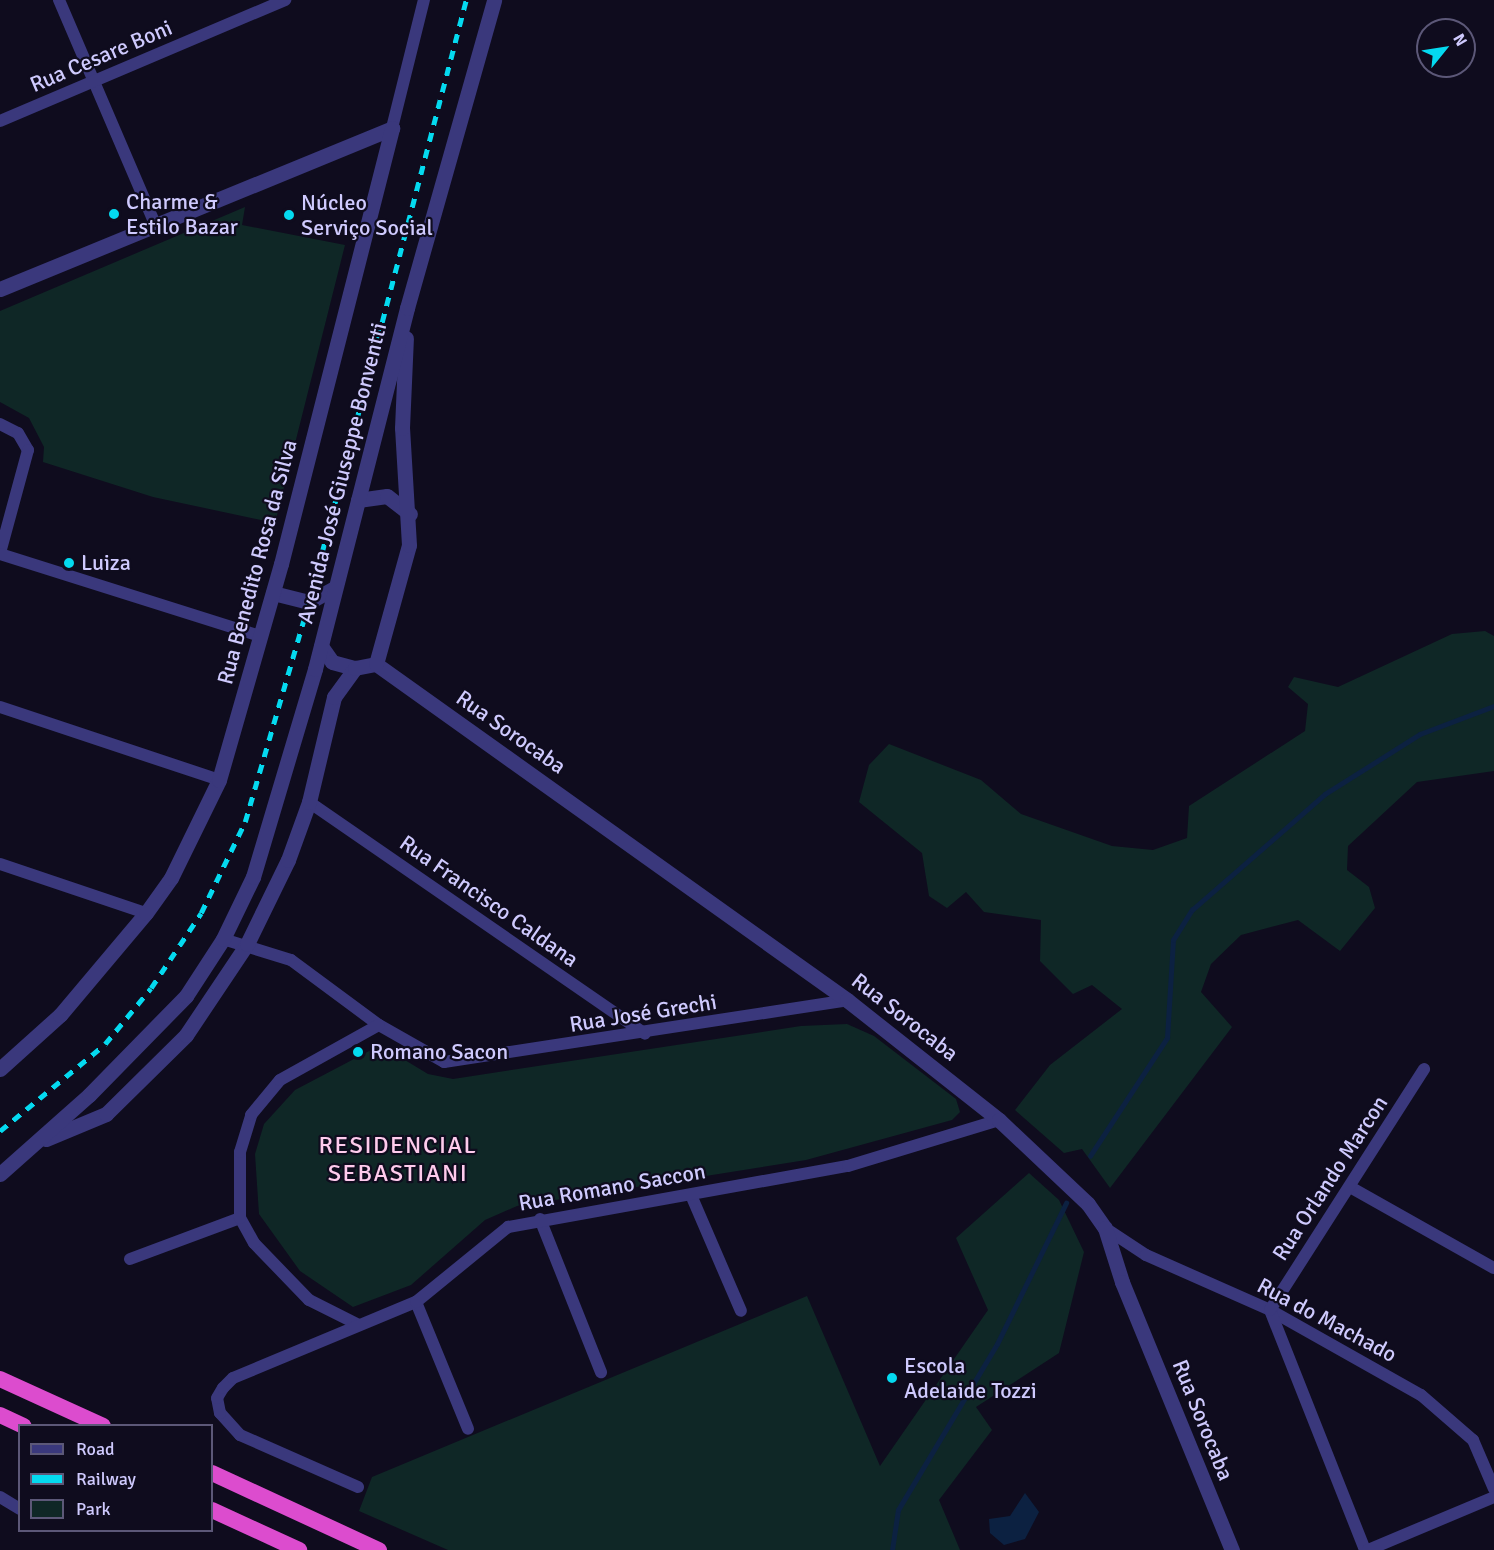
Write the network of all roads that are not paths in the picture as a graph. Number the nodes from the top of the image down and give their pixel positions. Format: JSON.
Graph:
{"nodes":[{"id":1,"x":59,"y":0,"type":"edge"},
{"id":2,"x":285,"y":0,"type":"edge"},
{"id":3,"x":424,"y":0,"type":"edge"},
{"id":4,"x":494,"y":0,"type":"edge"},
{"id":5,"x":94,"y":82,"type":"junction"},
{"id":6,"x":0,"y":122,"type":"edge"},
{"id":7,"x":392,"y":128,"type":"junction"},
{"id":8,"x":156,"y":226,"type":"junction"},
{"id":9,"x":0,"y":289,"type":"edge"},
{"id":10,"x":407,"y":308,"type":"junction"},
{"id":11,"x":0,"y":424,"type":"edge"},
{"id":12,"x":358,"y":500,"type":"junction"},
{"id":13,"x":410,"y":514,"type":"junction"},
{"id":14,"x":0,"y":554,"type":"edge"},
{"id":15,"x":334,"y":588,"type":"junction"},
{"id":16,"x":273,"y":592,"type":"junction"},
{"id":17,"x":309,"y":602,"type":"junction"},
{"id":18,"x":325,"y":627,"type":"junction"},
{"id":19,"x":260,"y":636,"type":"junction"},
{"id":20,"x":321,"y":646,"type":"junction"},
{"id":21,"x":376,"y":664,"type":"junction"},
{"id":22,"x":355,"y":668,"type":"junction"},
{"id":23,"x":0,"y":707,"type":"edge"},
{"id":24,"x":219,"y":780,"type":"junction"},
{"id":25,"x":309,"y":802,"type":"junction"},
{"id":26,"x":0,"y":864,"type":"edge"},
{"id":27,"x":146,"y":913,"type":"junction"},
{"id":28,"x":223,"y":939,"type":"junction"},
{"id":29,"x":247,"y":944,"type":"junction"},
{"id":30,"x":847,"y":1000,"type":"junction"},
{"id":31,"x":379,"y":1025,"type":"junction"},
{"id":32,"x":645,"y":1034,"type":"junction"},
{"id":33,"x":0,"y":1069,"type":"edge"},
{"id":34,"x":1424,"y":1069,"type":"dead end"},
{"id":35,"x":999,"y":1120,"type":"junction"},
{"id":36,"x":33,"y":1145,"type":"junction"},
{"id":37,"x":0,"y":1162,"type":"edge"},
{"id":38,"x":0,"y":1174,"type":"edge"},
{"id":39,"x":1350,"y":1187,"type":"junction"},
{"id":40,"x":691,"y":1195,"type":"junction"},
{"id":41,"x":240,"y":1218,"type":"junction"},
{"id":42,"x":540,"y":1219,"type":"junction"},
{"id":43,"x":1105,"y":1228,"type":"junction"},
{"id":44,"x":130,"y":1259,"type":"dead end"},
{"id":45,"x":1494,"y":1268,"type":"edge"},
{"id":46,"x":416,"y":1302,"type":"junction"},
{"id":47,"x":1270,"y":1310,"type":"junction"},
{"id":48,"x":741,"y":1311,"type":"dead end"},
{"id":49,"x":359,"y":1325,"type":"junction"},
{"id":50,"x":602,"y":1372,"type":"dead end"},
{"id":51,"x":0,"y":1379,"type":"edge"},
{"id":52,"x":0,"y":1415,"type":"edge"},
{"id":53,"x":22,"y":1424,"type":"edge"},
{"id":54,"x":101,"y":1424,"type":"edge"},
{"id":55,"x":468,"y":1429,"type":"dead end"},
{"id":56,"x":213,"y":1473,"type":"edge"},
{"id":57,"x":358,"y":1487,"type":"dead end"},
{"id":58,"x":1494,"y":1489,"type":"edge"},
{"id":59,"x":0,"y":1497,"type":"edge"},
{"id":60,"x":1494,"y":1497,"type":"edge"},
{"id":61,"x":18,"y":1508,"type":"edge"},
{"id":62,"x":213,"y":1510,"type":"edge"},
{"id":63,"x":299,"y":1550,"type":"edge"},
{"id":64,"x":379,"y":1550,"type":"edge"},
{"id":65,"x":1232,"y":1550,"type":"edge"},
{"id":66,"x":1366,"y":1550,"type":"edge"}],
"edges":[{"from":1,"to":5,"type":"street"},
{"from":2,"to":5,"type":"street","name":"Rua Cesare Boni"},
{"from":3,"to":7,"type":"street","name":"Rua Benedito Rosa da Silva"},
{"from":4,"to":10,"type":"street"},
{"from":5,"to":6,"type":"street","name":"Rua Cesare Boni"},
{"from":5,"to":8,"type":"street"},
{"from":7,"to":8,"type":"street"},
{"from":7,"to":16,"type":"street","name":"Rua Benedito Rosa da Silva"},
{"from":8,"to":9,"type":"street"},
{"from":10,"to":12,"type":"street","name":"Avenida José Giuseppe Bonventti"},
{"from":10,"to":13,"type":"street","name":"Avenida José Giuseppe Bonventti"},
{"from":11,"to":14,"type":"street"},
{"from":12,"to":13,"type":"street"},
{"from":12,"to":15,"type":"street","name":"Avenida José Giuseppe Bonventti"},
{"from":13,"to":21,"type":"street","name":"Avenida José Giuseppe Bonventti"},
{"from":14,"to":19,"type":"street"},
{"from":15,"to":17,"type":"street"},
{"from":15,"to":18,"type":"street","name":"Avenida José Giuseppe Bonventti"},
{"from":16,"to":17,"type":"street"},
{"from":16,"to":19,"type":"street","name":"Rua Benedito Rosa da Silva"},
{"from":17,"to":18,"type":"street"},
{"from":18,"to":20,"type":"street","name":"Avenida José Giuseppe Bonventti"},
{"from":19,"to":24,"type":"street","name":"Rua Benedito Rosa da Silva"},
{"from":20,"to":22,"type":"street"},
{"from":20,"to":28,"type":"street","name":"Avenida José Giuseppe Bonventti"},
{"from":21,"to":22,"type":"street"},
{"from":21,"to":30,"type":"street","name":"Rua Sorocaba"},
{"from":22,"to":25,"type":"street","name":"Avenida José Giuseppe Bonventti"},
{"from":23,"to":24,"type":"street"},
{"from":24,"to":27,"type":"street","name":"Rua Benedito Rosa da Silva"},
{"from":25,"to":29,"type":"street","name":"Avenida José Giuseppe Bonventti"},
{"from":25,"to":32,"type":"street","name":"Rua Francisco Caldana"},
{"from":26,"to":27,"type":"street"},
{"from":27,"to":33,"type":"street","name":"Rua Benedito Rosa da Silva"},
{"from":28,"to":29,"type":"street"},
{"from":28,"to":36,"type":"street","name":"Avenida José Giuseppe Bonventti"},
{"from":29,"to":31,"type":"street"},
{"from":29,"to":36,"type":"street","name":"Avenida José Giuseppe Bonventti"},
{"from":30,"to":32,"type":"street","name":"Rua José Grechi"},
{"from":30,"to":35,"type":"street","name":"Rua Sorocaba"},
{"from":31,"to":32,"type":"street","name":"Rua José Grechi"},
{"from":31,"to":41,"type":"street"},
{"from":34,"to":39,"type":"street","name":"Rua Orlando Marcon"},
{"from":35,"to":40,"type":"street","name":"Rua Romano Saccon"},
{"from":35,"to":43,"type":"street","name":"Rua Sorocaba"},
{"from":36,"to":37,"type":"street"},
{"from":36,"to":38,"type":"street","name":"Avenida José Giuseppe Bonventti"},
{"from":39,"to":45,"type":"street"},
{"from":39,"to":47,"type":"street","name":"Rua Orlando Marcon"},
{"from":40,"to":42,"type":"street","name":"Rua Romano Saccon"},
{"from":40,"to":48,"type":"street"},
{"from":41,"to":44,"type":"street"},
{"from":41,"to":49,"type":"street"},
{"from":42,"to":46,"type":"street","name":"Rua Romano Saccon"},
{"from":42,"to":50,"type":"street"},
{"from":43,"to":47,"type":"street","name":"Rua do Machado"},
{"from":43,"to":65,"type":"street","name":"Rua Sorocaba"},
{"from":46,"to":49,"type":"street","name":"Rua Romano Saccon"},
{"from":46,"to":55,"type":"street"},
{"from":47,"to":58,"type":"street","name":"Rua do Machado"},
{"from":47,"to":66,"type":"street"},
{"from":49,"to":57,"type":"street","name":"Rua Romano Saccon"},
{"from":51,"to":54,"type":"highway"},
{"from":52,"to":53,"type":"highway"},
{"from":56,"to":64,"type":"highway"},
{"from":59,"to":61,"type":"street"},
{"from":60,"to":66,"type":"street"},
{"from":62,"to":63,"type":"highway"}]}
